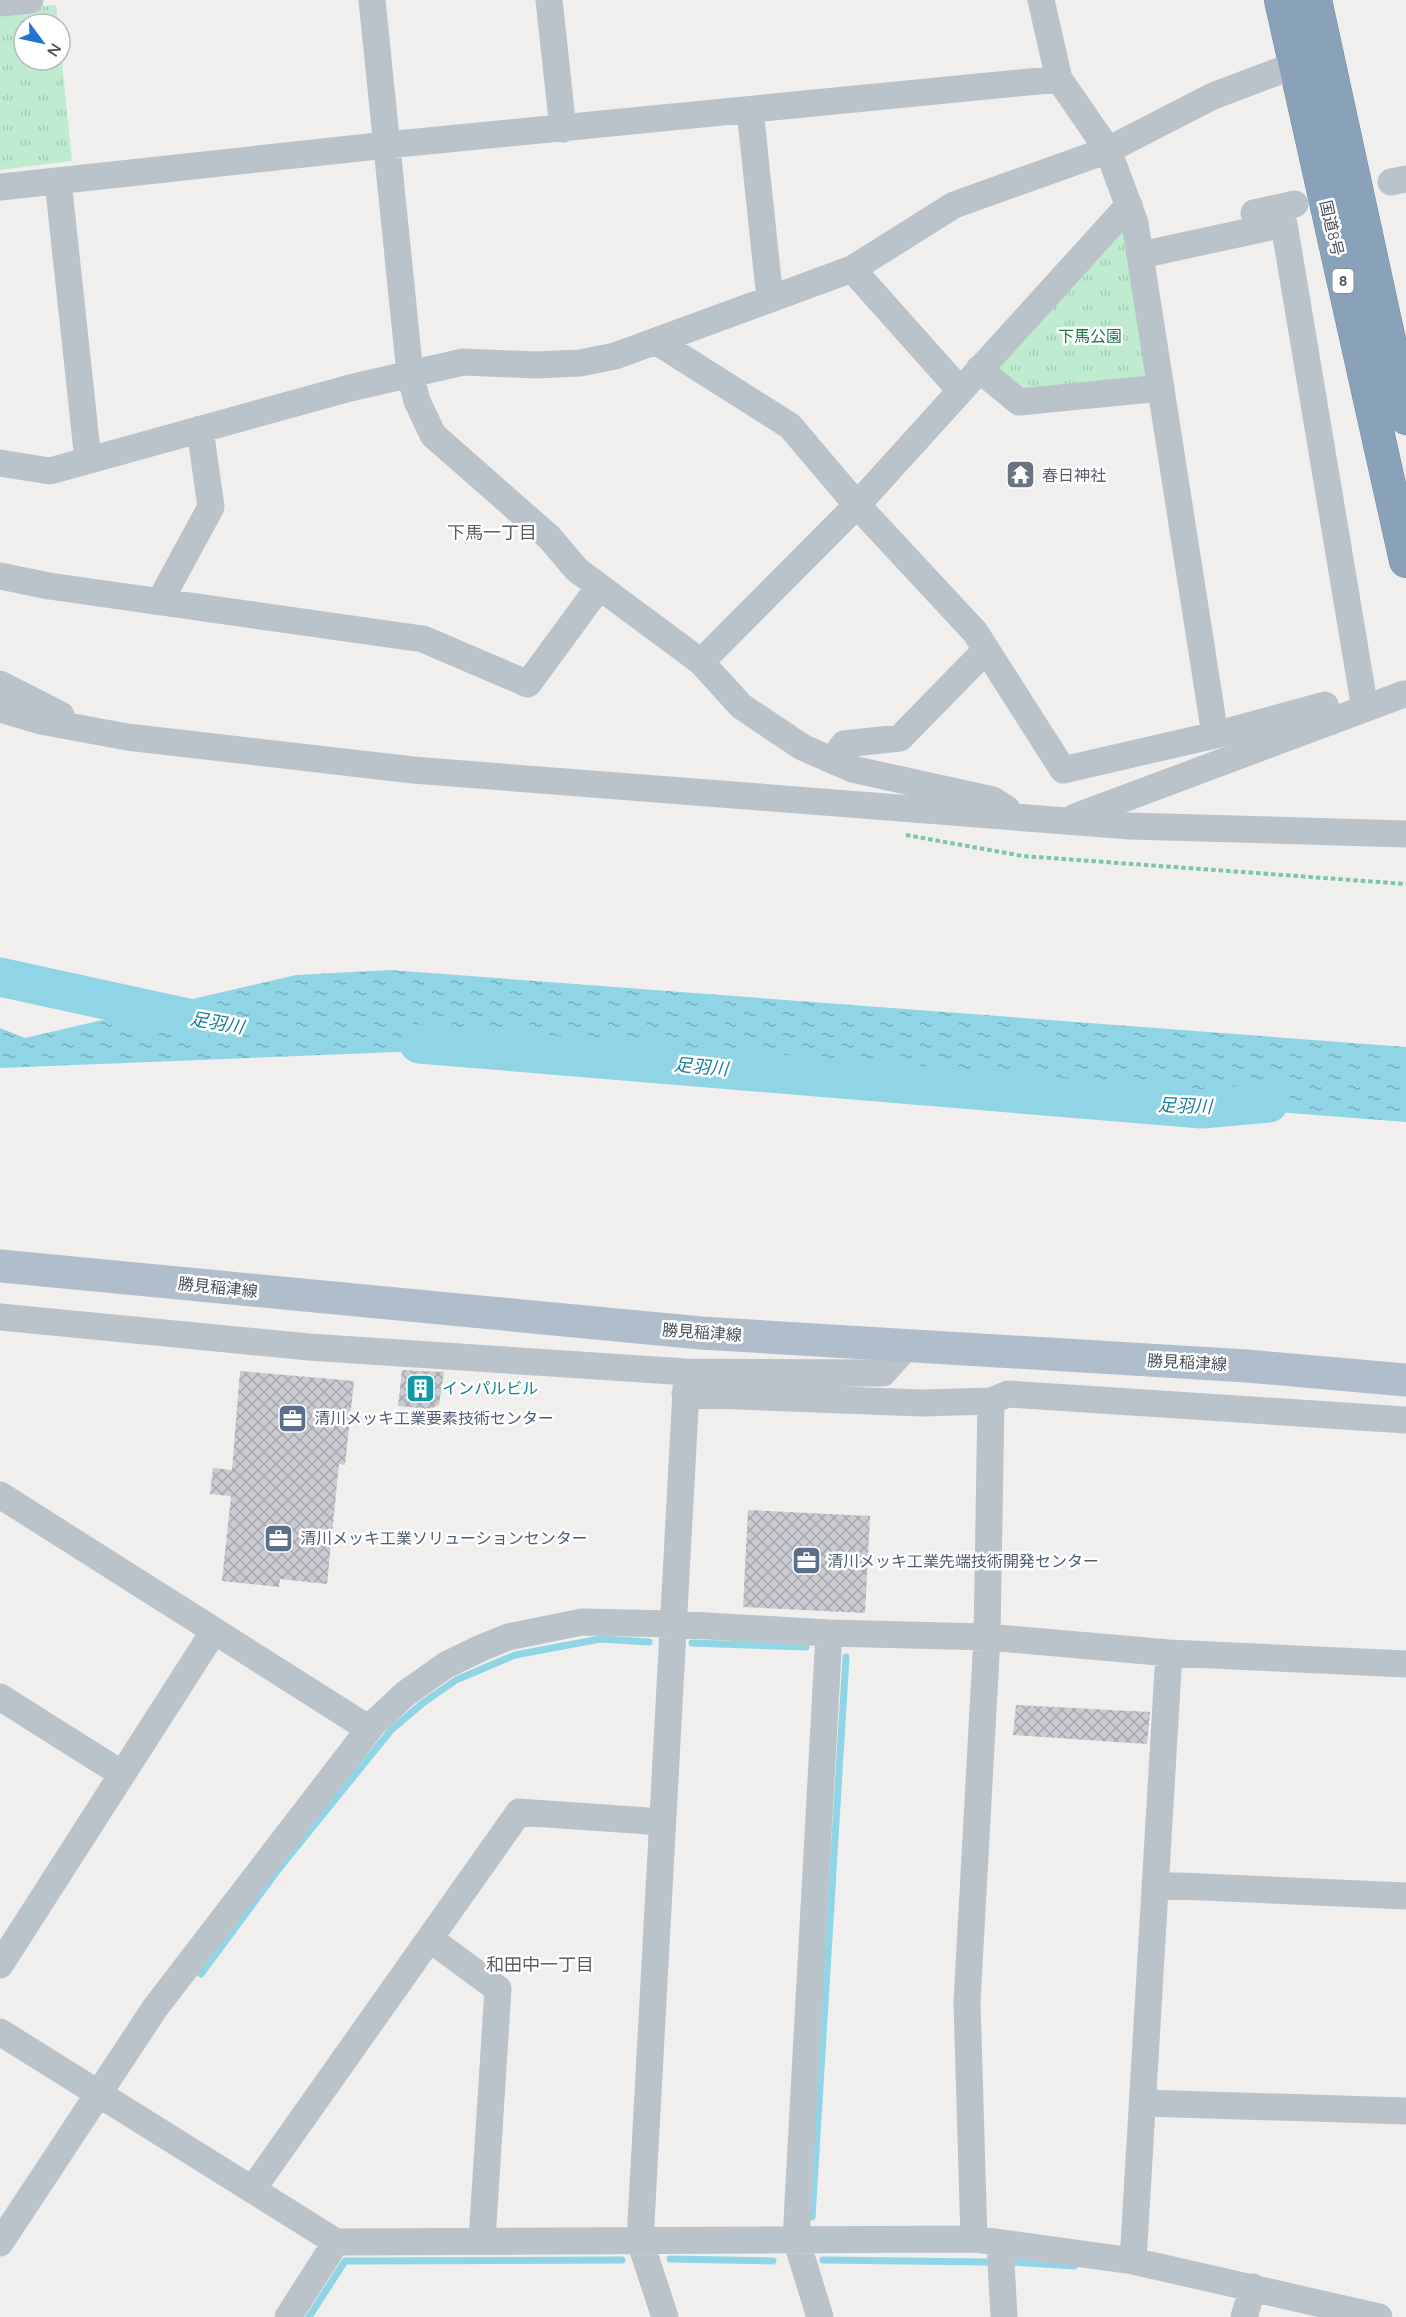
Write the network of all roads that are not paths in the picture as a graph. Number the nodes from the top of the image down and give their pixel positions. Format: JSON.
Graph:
{"nodes":[{"id":1,"x":30,"y":0,"type":"edge"},
{"id":2,"x":372,"y":0,"type":"edge"},
{"id":3,"x":549,"y":0,"type":"edge"},
{"id":4,"x":1041,"y":0,"type":"edge"},
{"id":5,"x":1281,"y":0,"type":"edge"},
{"id":6,"x":1315,"y":0,"type":"edge"},
{"id":7,"x":0,"y":3,"type":"edge"},
{"id":8,"x":1295,"y":65,"type":"junction"},
{"id":9,"x":1059,"y":79,"type":"junction"},
{"id":10,"x":750,"y":111,"type":"junction"},
{"id":11,"x":563,"y":129,"type":"junction"},
{"id":12,"x":387,"y":145,"type":"junction"},
{"id":13,"x":1108,"y":150,"type":"junction"},
{"id":14,"x":58,"y":181,"type":"junction"},
{"id":15,"x":0,"y":187,"type":"edge"},
{"id":16,"x":1295,"y":204,"type":"dead end"},
{"id":17,"x":1129,"y":205,"type":"junction"},
{"id":18,"x":1139,"y":246,"type":"junction"},
{"id":19,"x":852,"y":269,"type":"junction"},
{"id":20,"x":770,"y":299,"type":"junction"},
{"id":21,"x":656,"y":341,"type":"junction"},
{"id":22,"x":979,"y":369,"type":"junction"},
{"id":23,"x":410,"y":374,"type":"junction"},
{"id":24,"x":1161,"y":388,"type":"junction"},
{"id":25,"x":960,"y":390,"type":"junction"},
{"id":26,"x":1406,"y":418,"type":"edge"},
{"id":27,"x":200,"y":429,"type":"junction"},
{"id":28,"x":88,"y":460,"type":"junction"},
{"id":29,"x":0,"y":464,"type":"edge"},
{"id":30,"x":857,"y":505,"type":"junction"},
{"id":31,"x":1406,"y":561,"type":"edge"},
{"id":32,"x":0,"y":576,"type":"edge"},
{"id":33,"x":599,"y":587,"type":"junction"},
{"id":34,"x":160,"y":601,"type":"junction"},
{"id":35,"x":986,"y":650,"type":"junction"},
{"id":36,"x":701,"y":662,"type":"junction"},
{"id":37,"x":0,"y":684,"type":"edge"},
{"id":38,"x":1404,"y":694,"type":"dead end"},
{"id":39,"x":0,"y":709,"type":"edge"},
{"id":40,"x":1365,"y":709,"type":"junction"},
{"id":41,"x":1330,"y":722,"type":"junction"},
{"id":42,"x":86,"y":729,"type":"junction"},
{"id":43,"x":1215,"y":735,"type":"junction"},
{"id":44,"x":832,"y":760,"type":"junction"},
{"id":45,"x":1022,"y":818,"type":"junction"},
{"id":46,"x":1065,"y":821,"type":"junction"},
{"id":47,"x":1406,"y":834,"type":"edge"},
{"id":48,"x":0,"y":1266,"type":"edge"},
{"id":49,"x":0,"y":1317,"type":"edge"},
{"id":50,"x":908,"y":1345,"type":"junction"},
{"id":51,"x":1406,"y":1380,"type":"edge"},
{"id":52,"x":686,"y":1383,"type":"junction"},
{"id":53,"x":991,"y":1401,"type":"junction"},
{"id":54,"x":1406,"y":1420,"type":"edge"},
{"id":55,"x":0,"y":1495,"type":"edge"},
{"id":56,"x":673,"y":1624,"type":"junction"},
{"id":57,"x":214,"y":1631,"type":"junction"},
{"id":58,"x":829,"y":1633,"type":"junction"},
{"id":59,"x":987,"y":1637,"type":"junction"},
{"id":60,"x":1169,"y":1653,"type":"junction"},
{"id":61,"x":1406,"y":1664,"type":"edge"},
{"id":62,"x":0,"y":1697,"type":"edge"},
{"id":63,"x":369,"y":1730,"type":"junction"},
{"id":64,"x":122,"y":1774,"type":"junction"},
{"id":65,"x":662,"y":1822,"type":"junction"},
{"id":66,"x":1156,"y":1885,"type":"junction"},
{"id":67,"x":1406,"y":1896,"type":"edge"},
{"id":68,"x":430,"y":1939,"type":"junction"},
{"id":69,"x":0,"y":1965,"type":"edge"},
{"id":70,"x":0,"y":2031,"type":"edge"},
{"id":71,"x":98,"y":2092,"type":"junction"},
{"id":72,"x":1143,"y":2103,"type":"junction"},
{"id":73,"x":1406,"y":2111,"type":"edge"},
{"id":74,"x":252,"y":2190,"type":"junction"},
{"id":75,"x":796,"y":2239,"type":"junction"},
{"id":76,"x":482,"y":2240,"type":"junction"},
{"id":77,"x":640,"y":2241,"type":"junction"},
{"id":78,"x":987,"y":2241,"type":"junction"},
{"id":79,"x":336,"y":2242,"type":"junction"},
{"id":80,"x":0,"y":2243,"type":"edge"},
{"id":81,"x":1133,"y":2261,"type":"junction"},
{"id":82,"x":1253,"y":2287,"type":"junction"},
{"id":83,"x":288,"y":2317,"type":"edge"},
{"id":84,"x":665,"y":2317,"type":"edge"},
{"id":85,"x":820,"y":2317,"type":"edge"},
{"id":86,"x":1004,"y":2317,"type":"edge"},
{"id":87,"x":1244,"y":2317,"type":"edge"},
{"id":88,"x":1379,"y":2317,"type":"edge"}],
"edges":[{"from":1,"to":7,"type":"street"},
{"from":2,"to":12,"type":"street"},
{"from":3,"to":11,"type":"street"},
{"from":4,"to":9,"type":"street"},
{"from":5,"to":8,"type":"highway","name":"国道8号","number":"8"},
{"from":6,"to":26,"type":"highway","name":"国道8号","number":"8"},
{"from":8,"to":13,"type":"street"},
{"from":8,"to":31,"type":"highway","name":"国道8号","number":"8"},
{"from":9,"to":10,"type":"street"},
{"from":9,"to":13,"type":"street"},
{"from":10,"to":11,"type":"street"},
{"from":10,"to":20,"type":"street"},
{"from":11,"to":12,"type":"street"},
{"from":12,"to":14,"type":"street"},
{"from":12,"to":23,"type":"street"},
{"from":13,"to":17,"type":"street"},
{"from":13,"to":19,"type":"street"},
{"from":14,"to":15,"type":"street"},
{"from":14,"to":28,"type":"street"},
{"from":16,"to":18,"type":"street"},
{"from":17,"to":18,"type":"street"},
{"from":17,"to":22,"type":"street"},
{"from":18,"to":24,"type":"street"},
{"from":18,"to":40,"type":"street"},
{"from":19,"to":20,"type":"street"},
{"from":19,"to":25,"type":"street"},
{"from":20,"to":21,"type":"street"},
{"from":21,"to":23,"type":"street"},
{"from":21,"to":30,"type":"street"},
{"from":22,"to":24,"type":"street"},
{"from":22,"to":25,"type":"street"},
{"from":23,"to":27,"type":"street"},
{"from":23,"to":33,"type":"street"},
{"from":24,"to":43,"type":"street"},
{"from":25,"to":30,"type":"street"},
{"from":27,"to":28,"type":"street"},
{"from":27,"to":34,"type":"street"},
{"from":28,"to":29,"type":"street"},
{"from":30,"to":35,"type":"street"},
{"from":30,"to":36,"type":"street"},
{"from":32,"to":34,"type":"street"},
{"from":33,"to":34,"type":"street"},
{"from":33,"to":36,"type":"street"},
{"from":35,"to":43,"type":"street"},
{"from":35,"to":44,"type":"street"},
{"from":36,"to":44,"type":"street"},
{"from":37,"to":42,"type":"street"},
{"from":38,"to":40,"type":"street"},
{"from":39,"to":42,"type":"street"},
{"from":40,"to":41,"type":"street"},
{"from":41,"to":43,"type":"street"},
{"from":41,"to":46,"type":"street"},
{"from":42,"to":45,"type":"street"},
{"from":44,"to":45,"type":"street"},
{"from":45,"to":46,"type":"street"},
{"from":46,"to":47,"type":"street"},
{"from":48,"to":50,"type":"main road","name":"勝見稲津線"},
{"from":49,"to":52,"type":"street"},
{"from":50,"to":51,"type":"main road","name":"勝見稲津線"},
{"from":50,"to":52,"type":"street"},
{"from":52,"to":53,"type":"street"},
{"from":52,"to":56,"type":"street"},
{"from":53,"to":54,"type":"street"},
{"from":53,"to":59,"type":"street"},
{"from":55,"to":57,"type":"street"},
{"from":56,"to":58,"type":"street"},
{"from":56,"to":63,"type":"street"},
{"from":56,"to":65,"type":"street"},
{"from":57,"to":63,"type":"street"},
{"from":57,"to":64,"type":"street"},
{"from":58,"to":59,"type":"street"},
{"from":58,"to":75,"type":"street"},
{"from":59,"to":60,"type":"street"},
{"from":59,"to":78,"type":"street"},
{"from":60,"to":61,"type":"street"},
{"from":60,"to":66,"type":"street"},
{"from":62,"to":64,"type":"street"},
{"from":63,"to":71,"type":"street"},
{"from":64,"to":69,"type":"street"},
{"from":65,"to":68,"type":"street"},
{"from":65,"to":77,"type":"street"},
{"from":66,"to":67,"type":"street"},
{"from":66,"to":72,"type":"street"},
{"from":68,"to":74,"type":"street"},
{"from":68,"to":76,"type":"street"},
{"from":70,"to":71,"type":"street"},
{"from":71,"to":74,"type":"street"},
{"from":71,"to":80,"type":"street"},
{"from":72,"to":73,"type":"street"},
{"from":72,"to":81,"type":"street"},
{"from":74,"to":79,"type":"street"},
{"from":75,"to":77,"type":"street"},
{"from":75,"to":78,"type":"street"},
{"from":75,"to":85,"type":"street"},
{"from":76,"to":77,"type":"street"},
{"from":76,"to":79,"type":"street"},
{"from":77,"to":84,"type":"street"},
{"from":78,"to":81,"type":"street"},
{"from":78,"to":86,"type":"street"},
{"from":79,"to":83,"type":"street"},
{"from":81,"to":82,"type":"street"},
{"from":82,"to":87,"type":"street"},
{"from":82,"to":88,"type":"street"}]}
